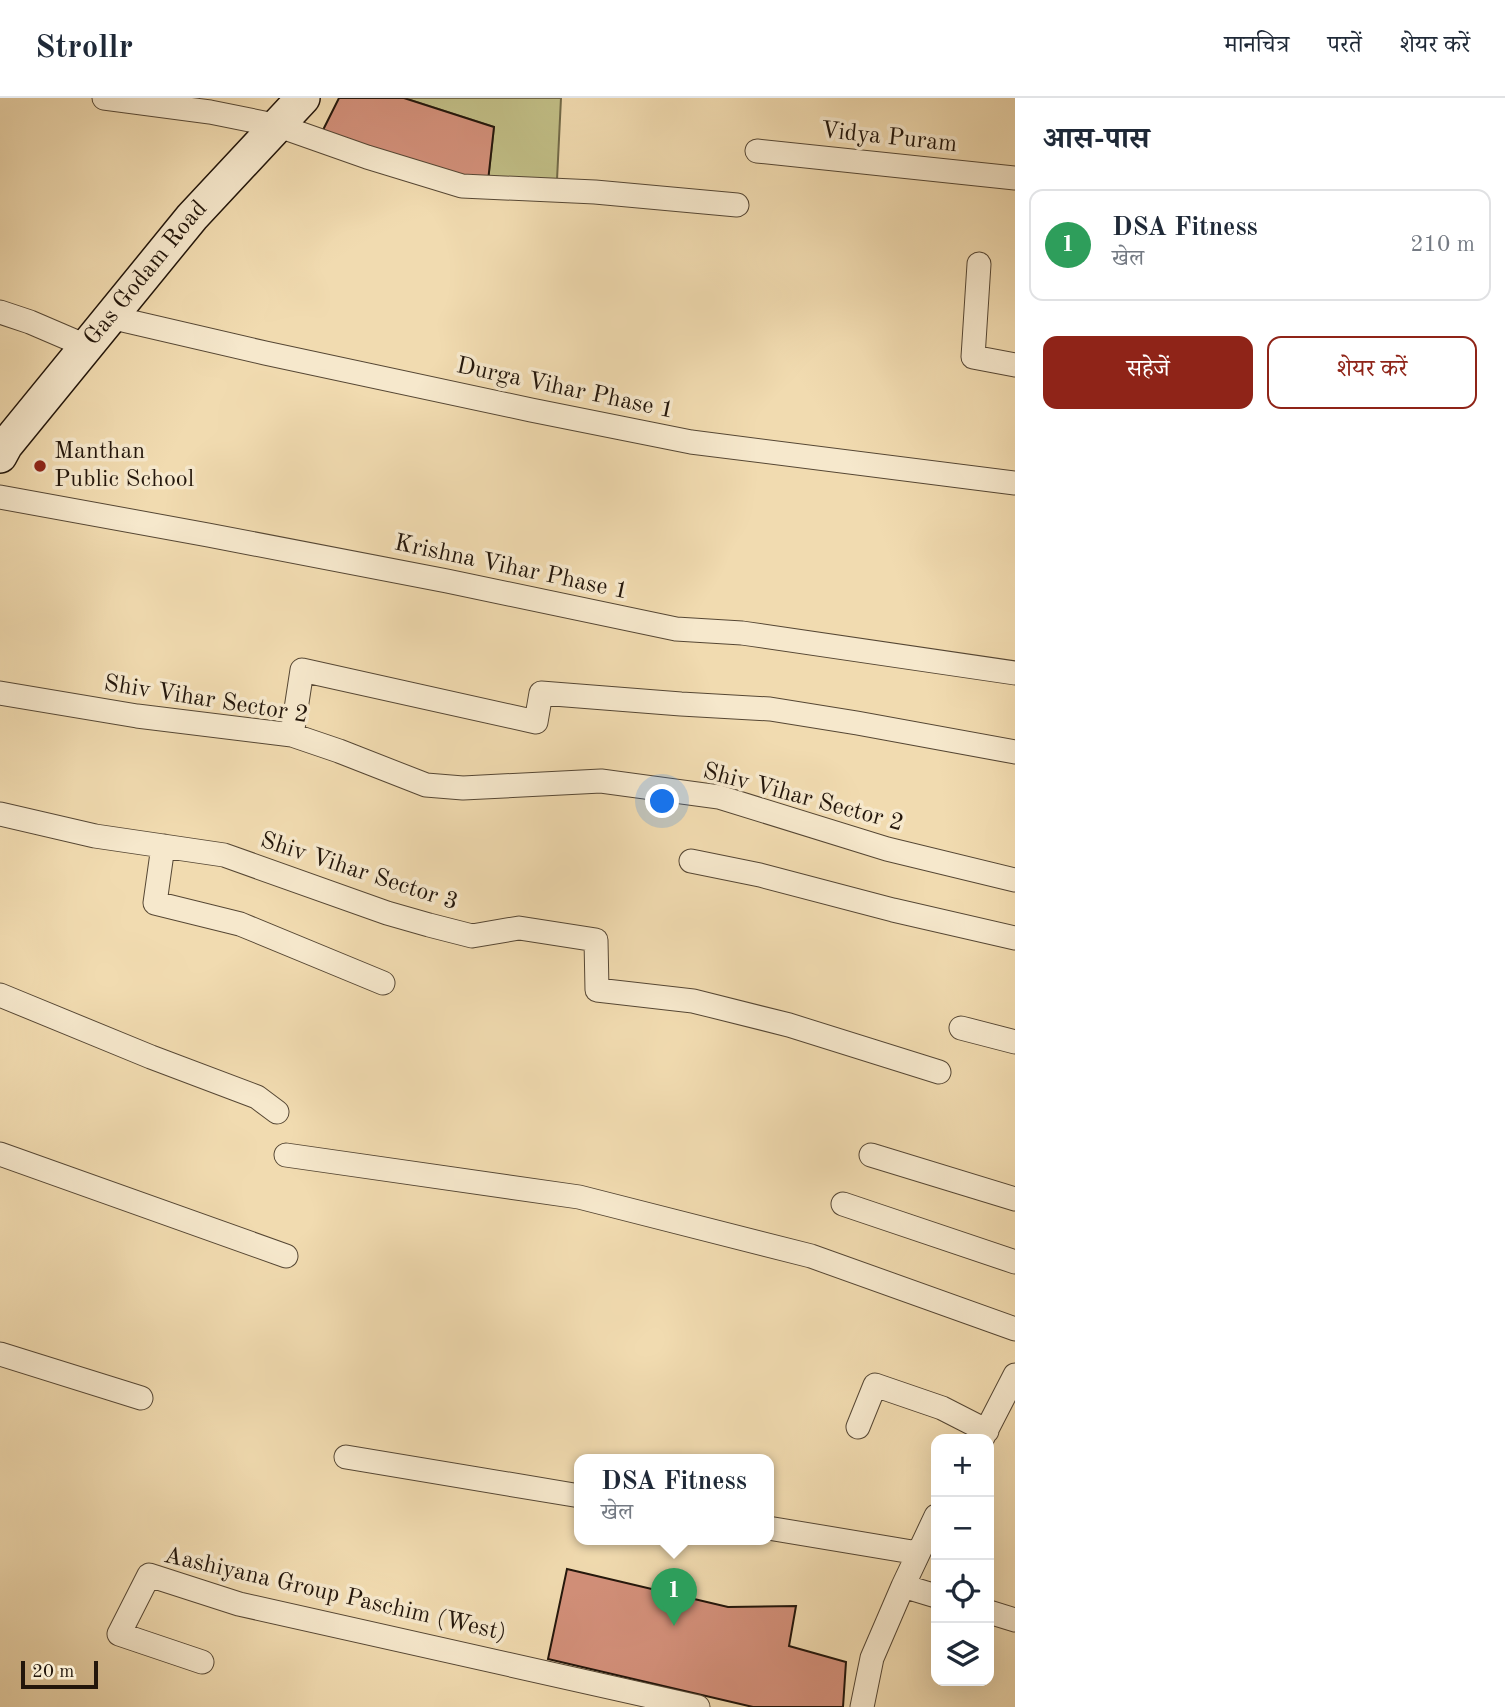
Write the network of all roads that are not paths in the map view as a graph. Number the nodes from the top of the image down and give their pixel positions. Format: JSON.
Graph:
{"nodes":[{"id":1,"x":104,"y":98,"type":"edge"},
{"id":2,"x":303,"y":98,"type":"edge"},
{"id":3,"x":279,"y":126,"type":"junction"},
{"id":4,"x":757,"y":151,"type":"dead end"},
{"id":5,"x":1015,"y":178,"type":"edge"},
{"id":6,"x":737,"y":205,"type":"dead end"},
{"id":7,"x":979,"y":264,"type":"dead end"},
{"id":8,"x":0,"y":312,"type":"edge"},
{"id":9,"x":110,"y":317,"type":"junction"},
{"id":10,"x":86,"y":346,"type":"junction"},
{"id":11,"x":1015,"y":365,"type":"edge"},
{"id":12,"x":2,"y":448,"type":"edge"},
{"id":13,"x":1015,"y":483,"type":"edge"},
{"id":14,"x":0,"y":497,"type":"edge"},
{"id":15,"x":1015,"y":673,"type":"edge"},
{"id":16,"x":0,"y":693,"type":"edge"},
{"id":17,"x":292,"y":735,"type":"junction"},
{"id":18,"x":1015,"y":752,"type":"edge"},
{"id":19,"x":0,"y":814,"type":"edge"},
{"id":20,"x":163,"y":846,"type":"junction"},
{"id":21,"x":691,"y":861,"type":"dead end"},
{"id":22,"x":1015,"y":880,"type":"edge"},
{"id":23,"x":1015,"y":938,"type":"edge"},
{"id":24,"x":383,"y":983,"type":"dead end"},
{"id":25,"x":0,"y":995,"type":"edge"},
{"id":26,"x":961,"y":1028,"type":"dead end"},
{"id":27,"x":1015,"y":1042,"type":"edge"},
{"id":28,"x":939,"y":1072,"type":"dead end"},
{"id":29,"x":277,"y":1112,"type":"dead end"},
{"id":30,"x":0,"y":1154,"type":"edge"},
{"id":31,"x":872,"y":1155,"type":"dead end"},
{"id":32,"x":286,"y":1156,"type":"dead end"},
{"id":33,"x":1015,"y":1199,"type":"edge"},
{"id":34,"x":843,"y":1204,"type":"dead end"},
{"id":35,"x":285,"y":1256,"type":"dead end"},
{"id":36,"x":1015,"y":1262,"type":"edge"},
{"id":37,"x":1015,"y":1329,"type":"edge"},
{"id":38,"x":0,"y":1354,"type":"edge"},
{"id":39,"x":1015,"y":1375,"type":"edge"},
{"id":40,"x":141,"y":1398,"type":"dead end"},
{"id":41,"x":1008,"y":1403,"type":"edge"},
{"id":42,"x":858,"y":1427,"type":"dead end"},
{"id":43,"x":982,"y":1434,"type":"edge"},
{"id":44,"x":985,"y":1434,"type":"edge"},
{"id":45,"x":346,"y":1457,"type":"dead end"},
{"id":46,"x":574,"y":1495,"type":"edge"},
{"id":47,"x":931,"y":1526,"type":"edge"},
{"id":48,"x":774,"y":1529,"type":"edge"},
{"id":49,"x":918,"y":1553,"type":"junction"},
{"id":50,"x":902,"y":1586,"type":"junction"},
{"id":51,"x":931,"y":1595,"type":"edge"},
{"id":52,"x":994,"y":1614,"type":"edge"},
{"id":53,"x":1015,"y":1620,"type":"edge"},
{"id":54,"x":202,"y":1662,"type":"dead end"},
{"id":55,"x":698,"y":1707,"type":"edge"},
{"id":56,"x":862,"y":1707,"type":"edge"}],
"edges":[{"from":1,"to":3,"type":"street"},
{"from":2,"to":3,"type":"main road","name":"Gas Godam Road"},
{"from":3,"to":6,"type":"street"},
{"from":3,"to":9,"type":"main road","name":"Gas Godam Road"},
{"from":4,"to":5,"type":"street","name":"Vidya Puram"},
{"from":7,"to":11,"type":"street"},
{"from":8,"to":10,"type":"street"},
{"from":9,"to":10,"type":"main road","name":"Gas Godam Road"},
{"from":9,"to":13,"type":"street","name":"Durga Vihar Phase 1"},
{"from":10,"to":12,"type":"main road","name":"Gas Godam Road"},
{"from":14,"to":15,"type":"street","name":"Krishna Vihar Phase 1"},
{"from":16,"to":17,"type":"street","name":"Shiv Vihar Sector 2"},
{"from":17,"to":18,"type":"street"},
{"from":17,"to":22,"type":"street","name":"Shiv Vihar Sector 2"},
{"from":19,"to":20,"type":"street","name":"Shiv Vihar Sector 3"},
{"from":20,"to":24,"type":"street"},
{"from":20,"to":28,"type":"street","name":"Shiv Vihar Sector 3"},
{"from":21,"to":23,"type":"street"},
{"from":25,"to":29,"type":"street"},
{"from":26,"to":27,"type":"street"},
{"from":30,"to":35,"type":"street"},
{"from":31,"to":33,"type":"street"},
{"from":32,"to":37,"type":"street"},
{"from":34,"to":36,"type":"street"},
{"from":38,"to":40,"type":"street"},
{"from":39,"to":41,"type":"street"},
{"from":41,"to":44,"type":"street"},
{"from":42,"to":43,"type":"street"},
{"from":45,"to":46,"type":"street"},
{"from":47,"to":49,"type":"street"},
{"from":48,"to":49,"type":"street"},
{"from":49,"to":50,"type":"street"},
{"from":50,"to":51,"type":"street"},
{"from":50,"to":56,"type":"street"},
{"from":52,"to":53,"type":"street"},
{"from":54,"to":55,"type":"street","name":"Aashiyana Group Paschim (West)"}]}
